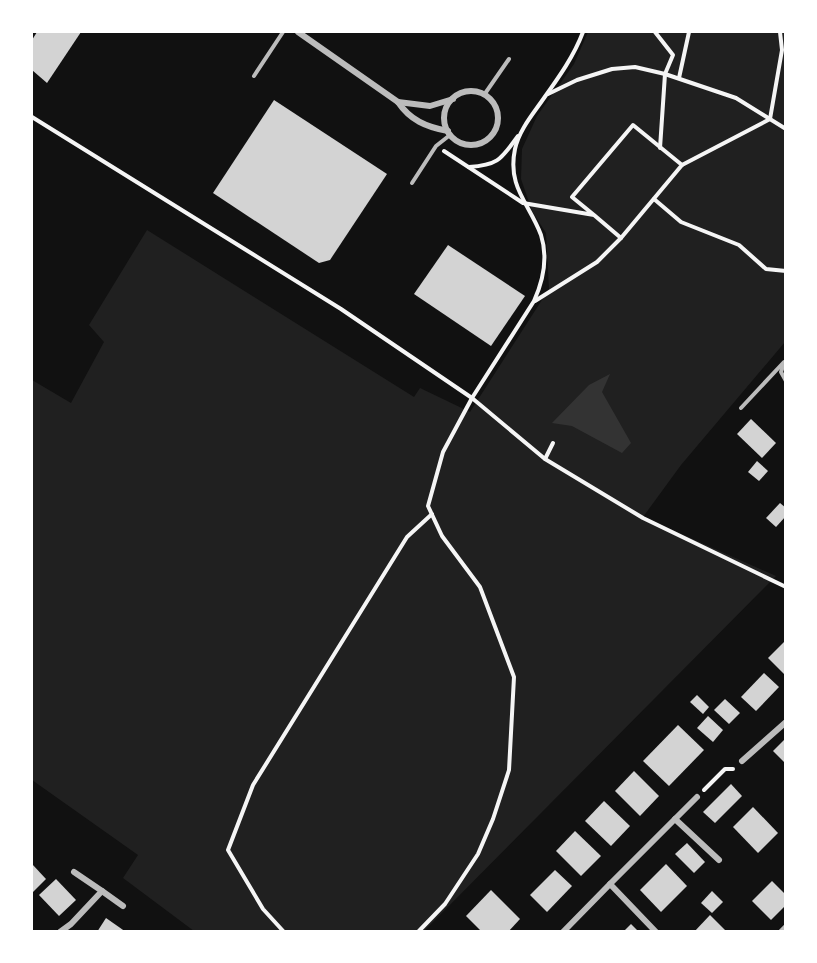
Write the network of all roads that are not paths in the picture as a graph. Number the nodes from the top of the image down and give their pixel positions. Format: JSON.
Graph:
{"nodes":[{"id":1,"x":283,"y":32,"type":"edge"},
{"id":2,"x":297,"y":32,"type":"edge"},
{"id":3,"x":509,"y":59,"type":"dead end"},
{"id":4,"x":254,"y":76,"type":"dead end"},
{"id":5,"x":484,"y":95,"type":"junction"},
{"id":6,"x":453,"y":99,"type":"junction"},
{"id":7,"x":398,"y":102,"type":"junction"},
{"id":8,"x":449,"y":133,"type":"junction"},
{"id":9,"x":412,"y":183,"type":"dead end"},
{"id":10,"x":785,"y":361,"type":"edge"},
{"id":11,"x":786,"y":381,"type":"edge"},
{"id":12,"x":741,"y":408,"type":"dead end"},
{"id":13,"x":786,"y":723,"type":"edge"},
{"id":14,"x":742,"y":761,"type":"road end"},
{"id":15,"x":697,"y":798,"type":"road end"},
{"id":16,"x":675,"y":819,"type":"junction"},
{"id":17,"x":719,"y":860,"type":"dead end"},
{"id":18,"x":74,"y":872,"type":"dead end"},
{"id":19,"x":610,"y":884,"type":"junction"},
{"id":20,"x":102,"y":891,"type":"junction"},
{"id":21,"x":123,"y":906,"type":"dead end"},
{"id":22,"x":786,"y":927,"type":"edge"},
{"id":23,"x":60,"y":932,"type":"edge"},
{"id":24,"x":562,"y":932,"type":"edge"},
{"id":25,"x":656,"y":932,"type":"edge"},
{"id":26,"x":781,"y":932,"type":"edge"}],
"edges":[{"from":1,"to":4,"type":"lane"},
{"from":2,"to":7,"type":"street"},
{"from":3,"to":5,"type":"lane"},
{"from":5,"to":6,"type":"street"},
{"from":5,"to":8,"type":"street"},
{"from":6,"to":7,"type":"street"},
{"from":6,"to":8,"type":"street"},
{"from":7,"to":8,"type":"street"},
{"from":8,"to":9,"type":"lane"},
{"from":10,"to":11,"type":"lane"},
{"from":10,"to":12,"type":"lane"},
{"from":13,"to":14,"type":"street"},
{"from":15,"to":16,"type":"street"},
{"from":16,"to":17,"type":"street"},
{"from":16,"to":19,"type":"street"},
{"from":18,"to":20,"type":"street"},
{"from":19,"to":24,"type":"street"},
{"from":19,"to":25,"type":"street"},
{"from":20,"to":21,"type":"street"},
{"from":20,"to":23,"type":"street"},
{"from":22,"to":26,"type":"street"}]}
